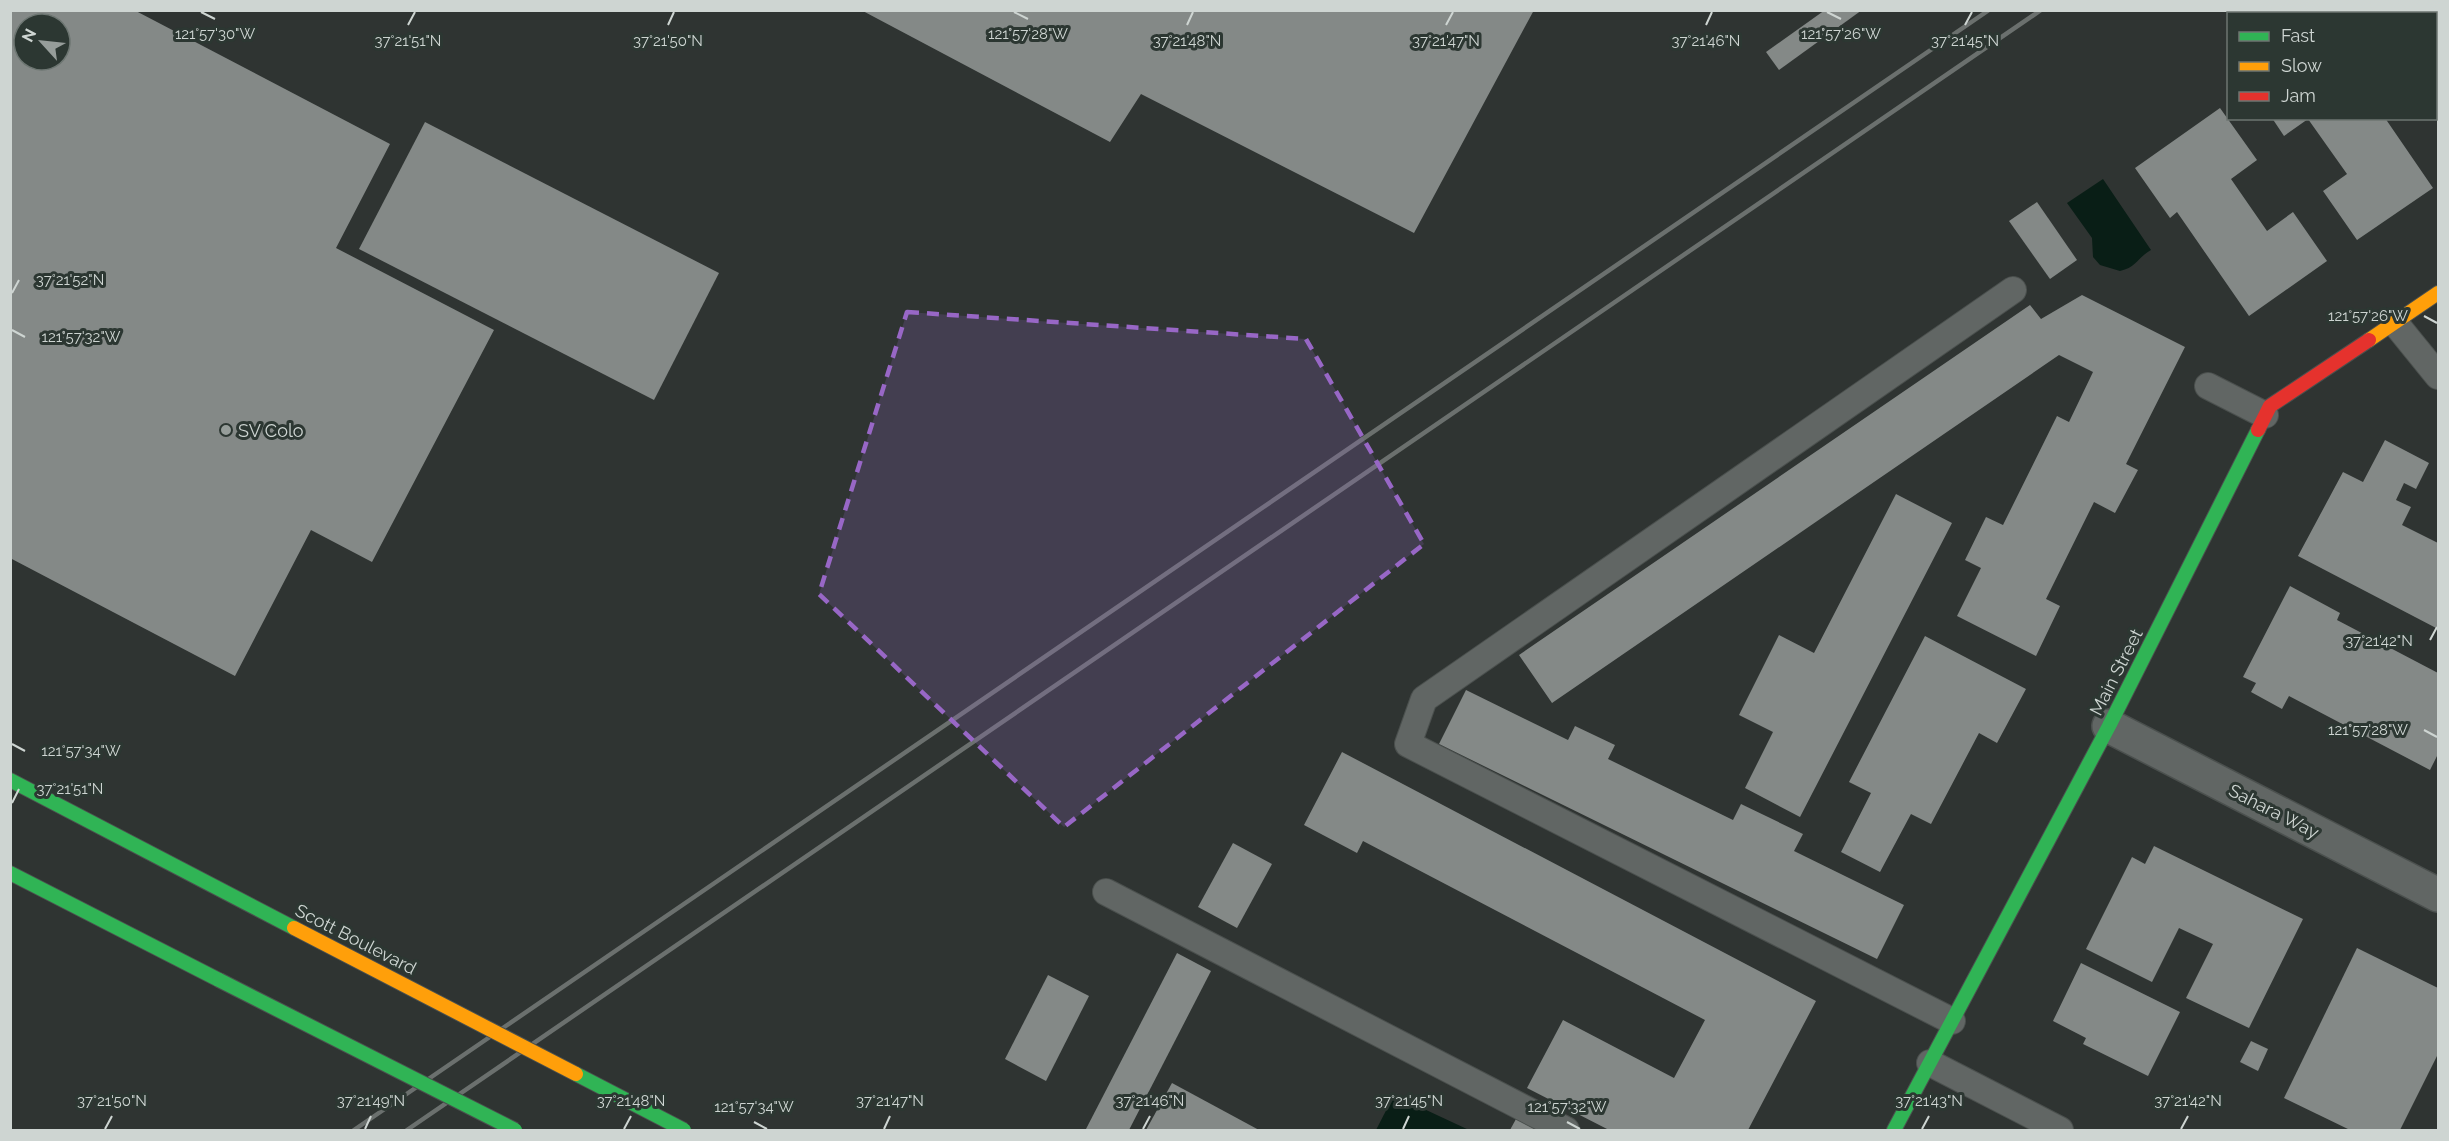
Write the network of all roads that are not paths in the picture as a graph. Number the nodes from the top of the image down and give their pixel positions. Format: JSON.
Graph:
{"nodes":[{"id":1,"x":2013,"y":290,"type":"dead end"},
{"id":2,"x":2439,"y":293,"type":"edge"},
{"id":3,"x":2395,"y":322,"type":"junction"},
{"id":4,"x":2439,"y":376,"type":"edge"},
{"id":5,"x":2208,"y":386,"type":"dead end"},
{"id":6,"x":2265,"y":415,"type":"junction"},
{"id":7,"x":2109,"y":726,"type":"junction"},
{"id":8,"x":10,"y":780,"type":"edge"},
{"id":9,"x":10,"y":873,"type":"edge"},
{"id":10,"x":1106,"y":892,"type":"dead end"},
{"id":11,"x":2439,"y":895,"type":"edge"},
{"id":12,"x":1952,"y":1021,"type":"junction"},
{"id":13,"x":1930,"y":1063,"type":"junction"},
{"id":14,"x":515,"y":1131,"type":"edge"},
{"id":15,"x":684,"y":1131,"type":"edge"},
{"id":16,"x":1566,"y":1131,"type":"edge"},
{"id":17,"x":1894,"y":1131,"type":"edge"},
{"id":18,"x":2061,"y":1131,"type":"edge"}],
"edges":[{"from":1,"to":12,"type":"lane"},
{"from":2,"to":3,"type":"main road","name":"Main Street"},
{"from":3,"to":4,"type":"lane"},
{"from":3,"to":6,"type":"main road","name":"Main Street"},
{"from":5,"to":6,"type":"lane"},
{"from":6,"to":7,"type":"main road","name":"Main Street"},
{"from":7,"to":11,"type":"street","name":"Sahara Way"},
{"from":7,"to":12,"type":"main road","name":"Main Street"},
{"from":8,"to":15,"type":"main road","name":"Scott Boulevard","bridge":true},
{"from":9,"to":14,"type":"main road","bridge":true},
{"from":10,"to":16,"type":"lane"},
{"from":12,"to":13,"type":"main road","name":"Main Street"},
{"from":13,"to":17,"type":"main road","name":"Main Street"},
{"from":13,"to":18,"type":"lane"}]}
